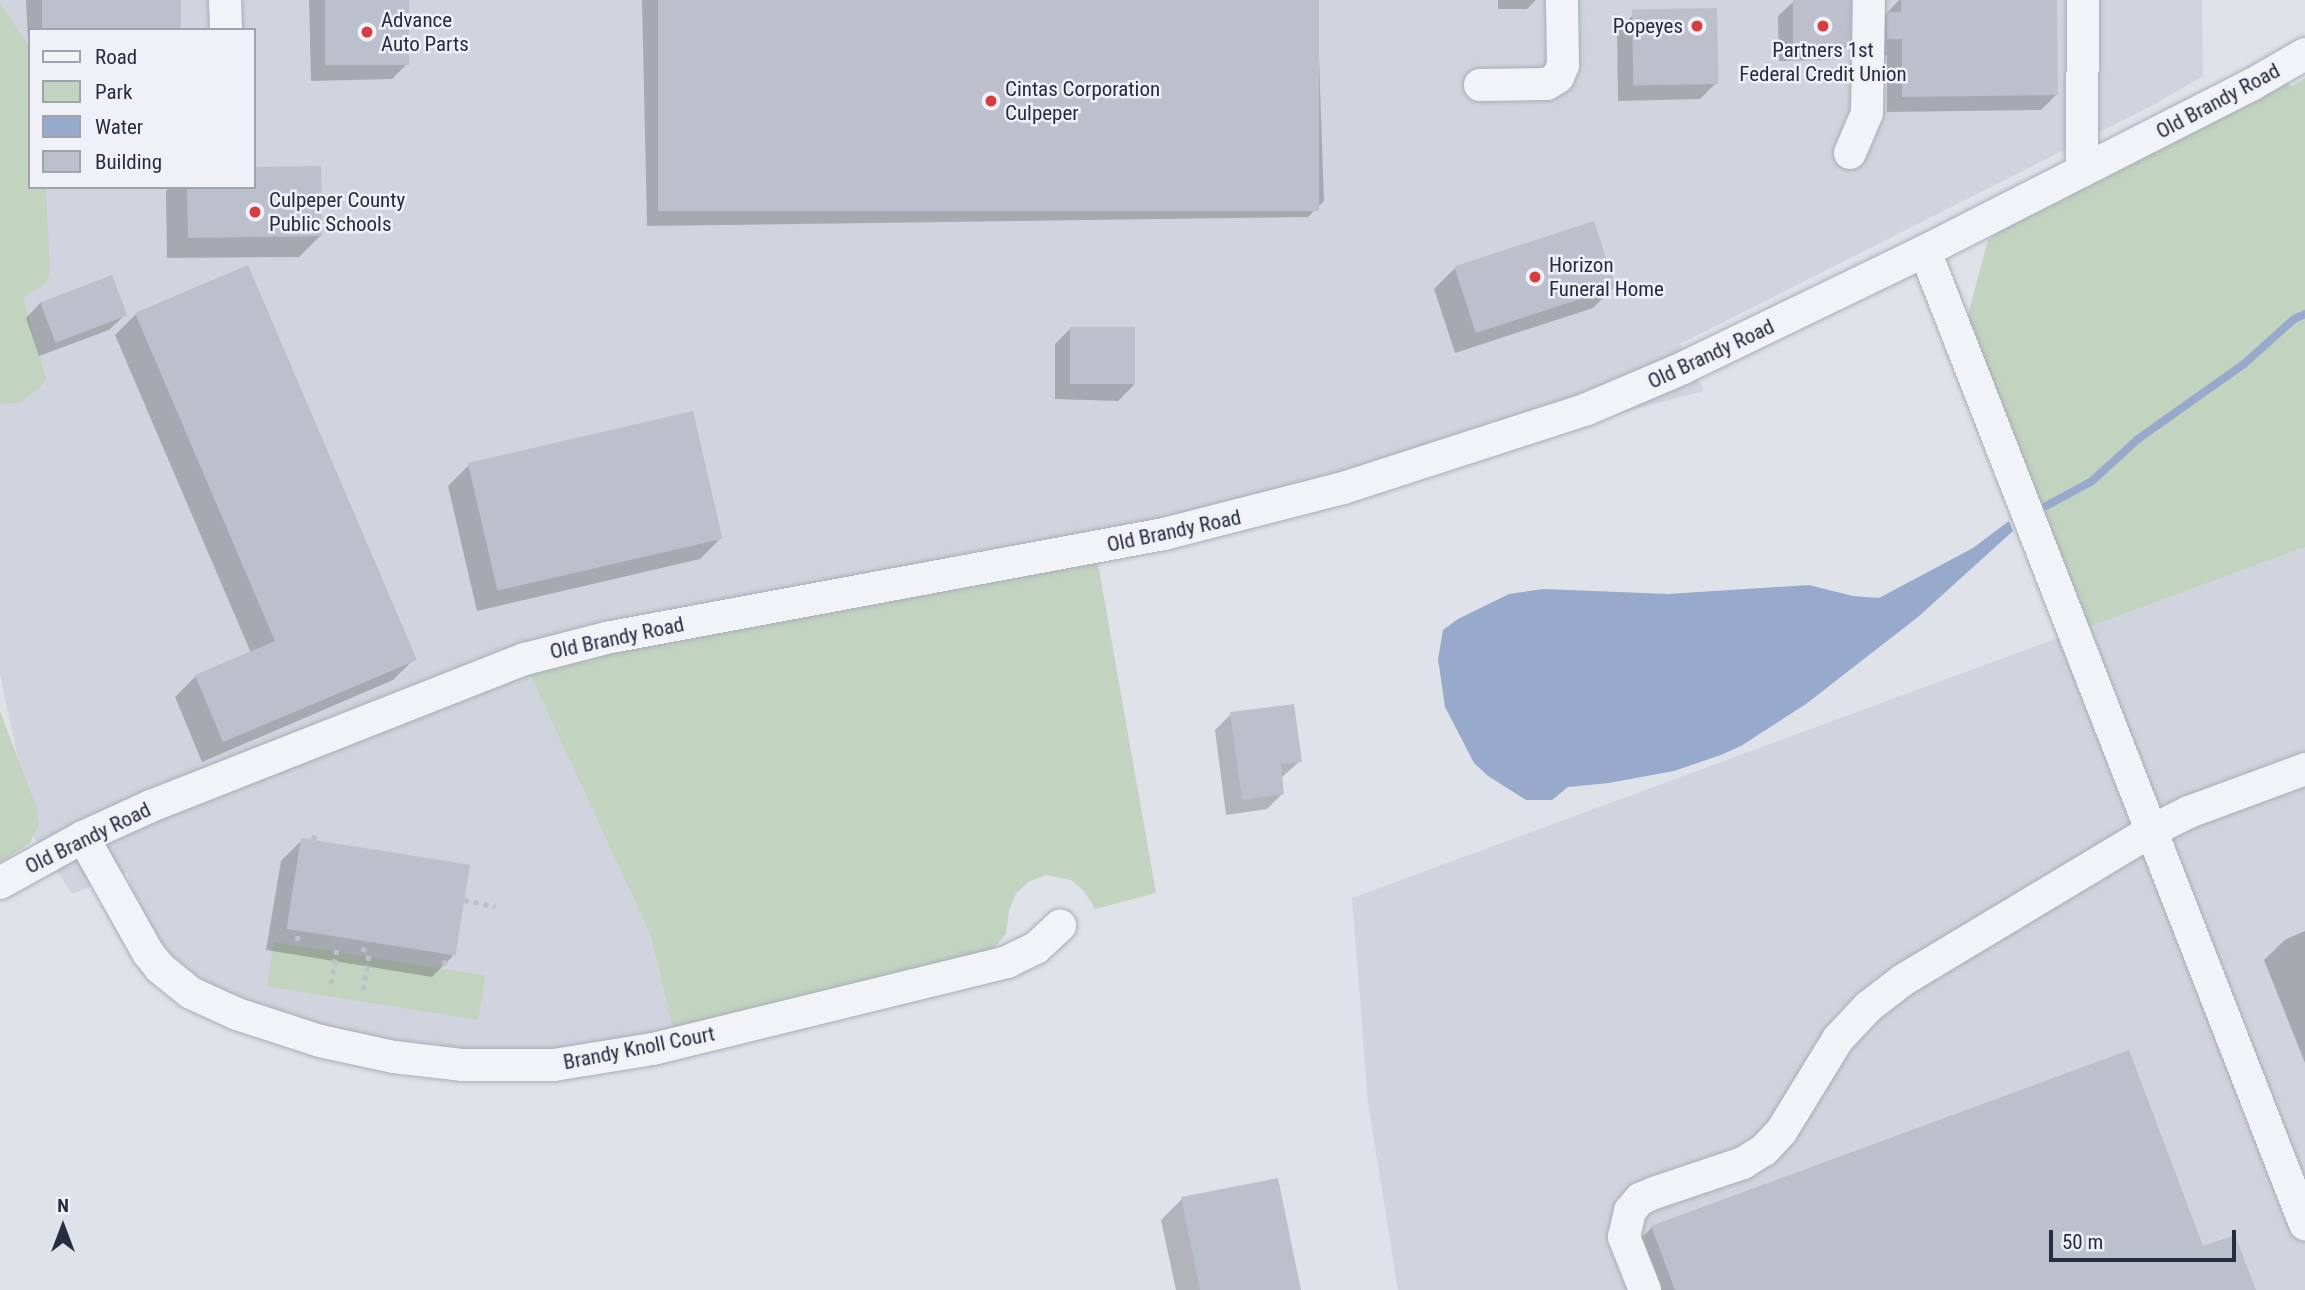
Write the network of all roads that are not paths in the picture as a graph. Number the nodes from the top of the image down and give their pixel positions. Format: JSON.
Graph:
{"nodes":[{"id":1,"x":225,"y":0,"type":"edge"},
{"id":2,"x":1562,"y":0,"type":"edge"},
{"id":3,"x":1869,"y":0,"type":"edge"},
{"id":4,"x":2083,"y":0,"type":"edge"},
{"id":5,"x":226,"y":28,"type":"edge"},
{"id":6,"x":2305,"y":54,"type":"edge"},
{"id":7,"x":1480,"y":85,"type":"dead end"},
{"id":8,"x":1850,"y":153,"type":"dead end"},
{"id":9,"x":2082,"y":171,"type":"junction"},
{"id":10,"x":1925,"y":251,"type":"junction"},
{"id":11,"x":2305,"y":769,"type":"edge"},
{"id":12,"x":2149,"y":832,"type":"junction"},
{"id":13,"x":83,"y":837,"type":"junction"},
{"id":14,"x":0,"y":883,"type":"edge"},
{"id":15,"x":1060,"y":926,"type":"dead end"},
{"id":16,"x":2305,"y":1224,"type":"edge"},
{"id":17,"x":1645,"y":1290,"type":"edge"}],
"edges":[{"from":1,"to":5,"type":"street"},
{"from":2,"to":7,"type":"street"},
{"from":3,"to":8,"type":"street"},
{"from":4,"to":9,"type":"street"},
{"from":6,"to":9,"type":"street","name":"Old Brandy Road"},
{"from":9,"to":10,"type":"street","name":"Old Brandy Road"},
{"from":10,"to":12,"type":"street"},
{"from":10,"to":13,"type":"street","name":"Old Brandy Road"},
{"from":11,"to":12,"type":"street"},
{"from":12,"to":16,"type":"street"},
{"from":12,"to":17,"type":"street"},
{"from":13,"to":14,"type":"street","name":"Old Brandy Road"},
{"from":13,"to":15,"type":"street","name":"Brandy Knoll Court"}]}
